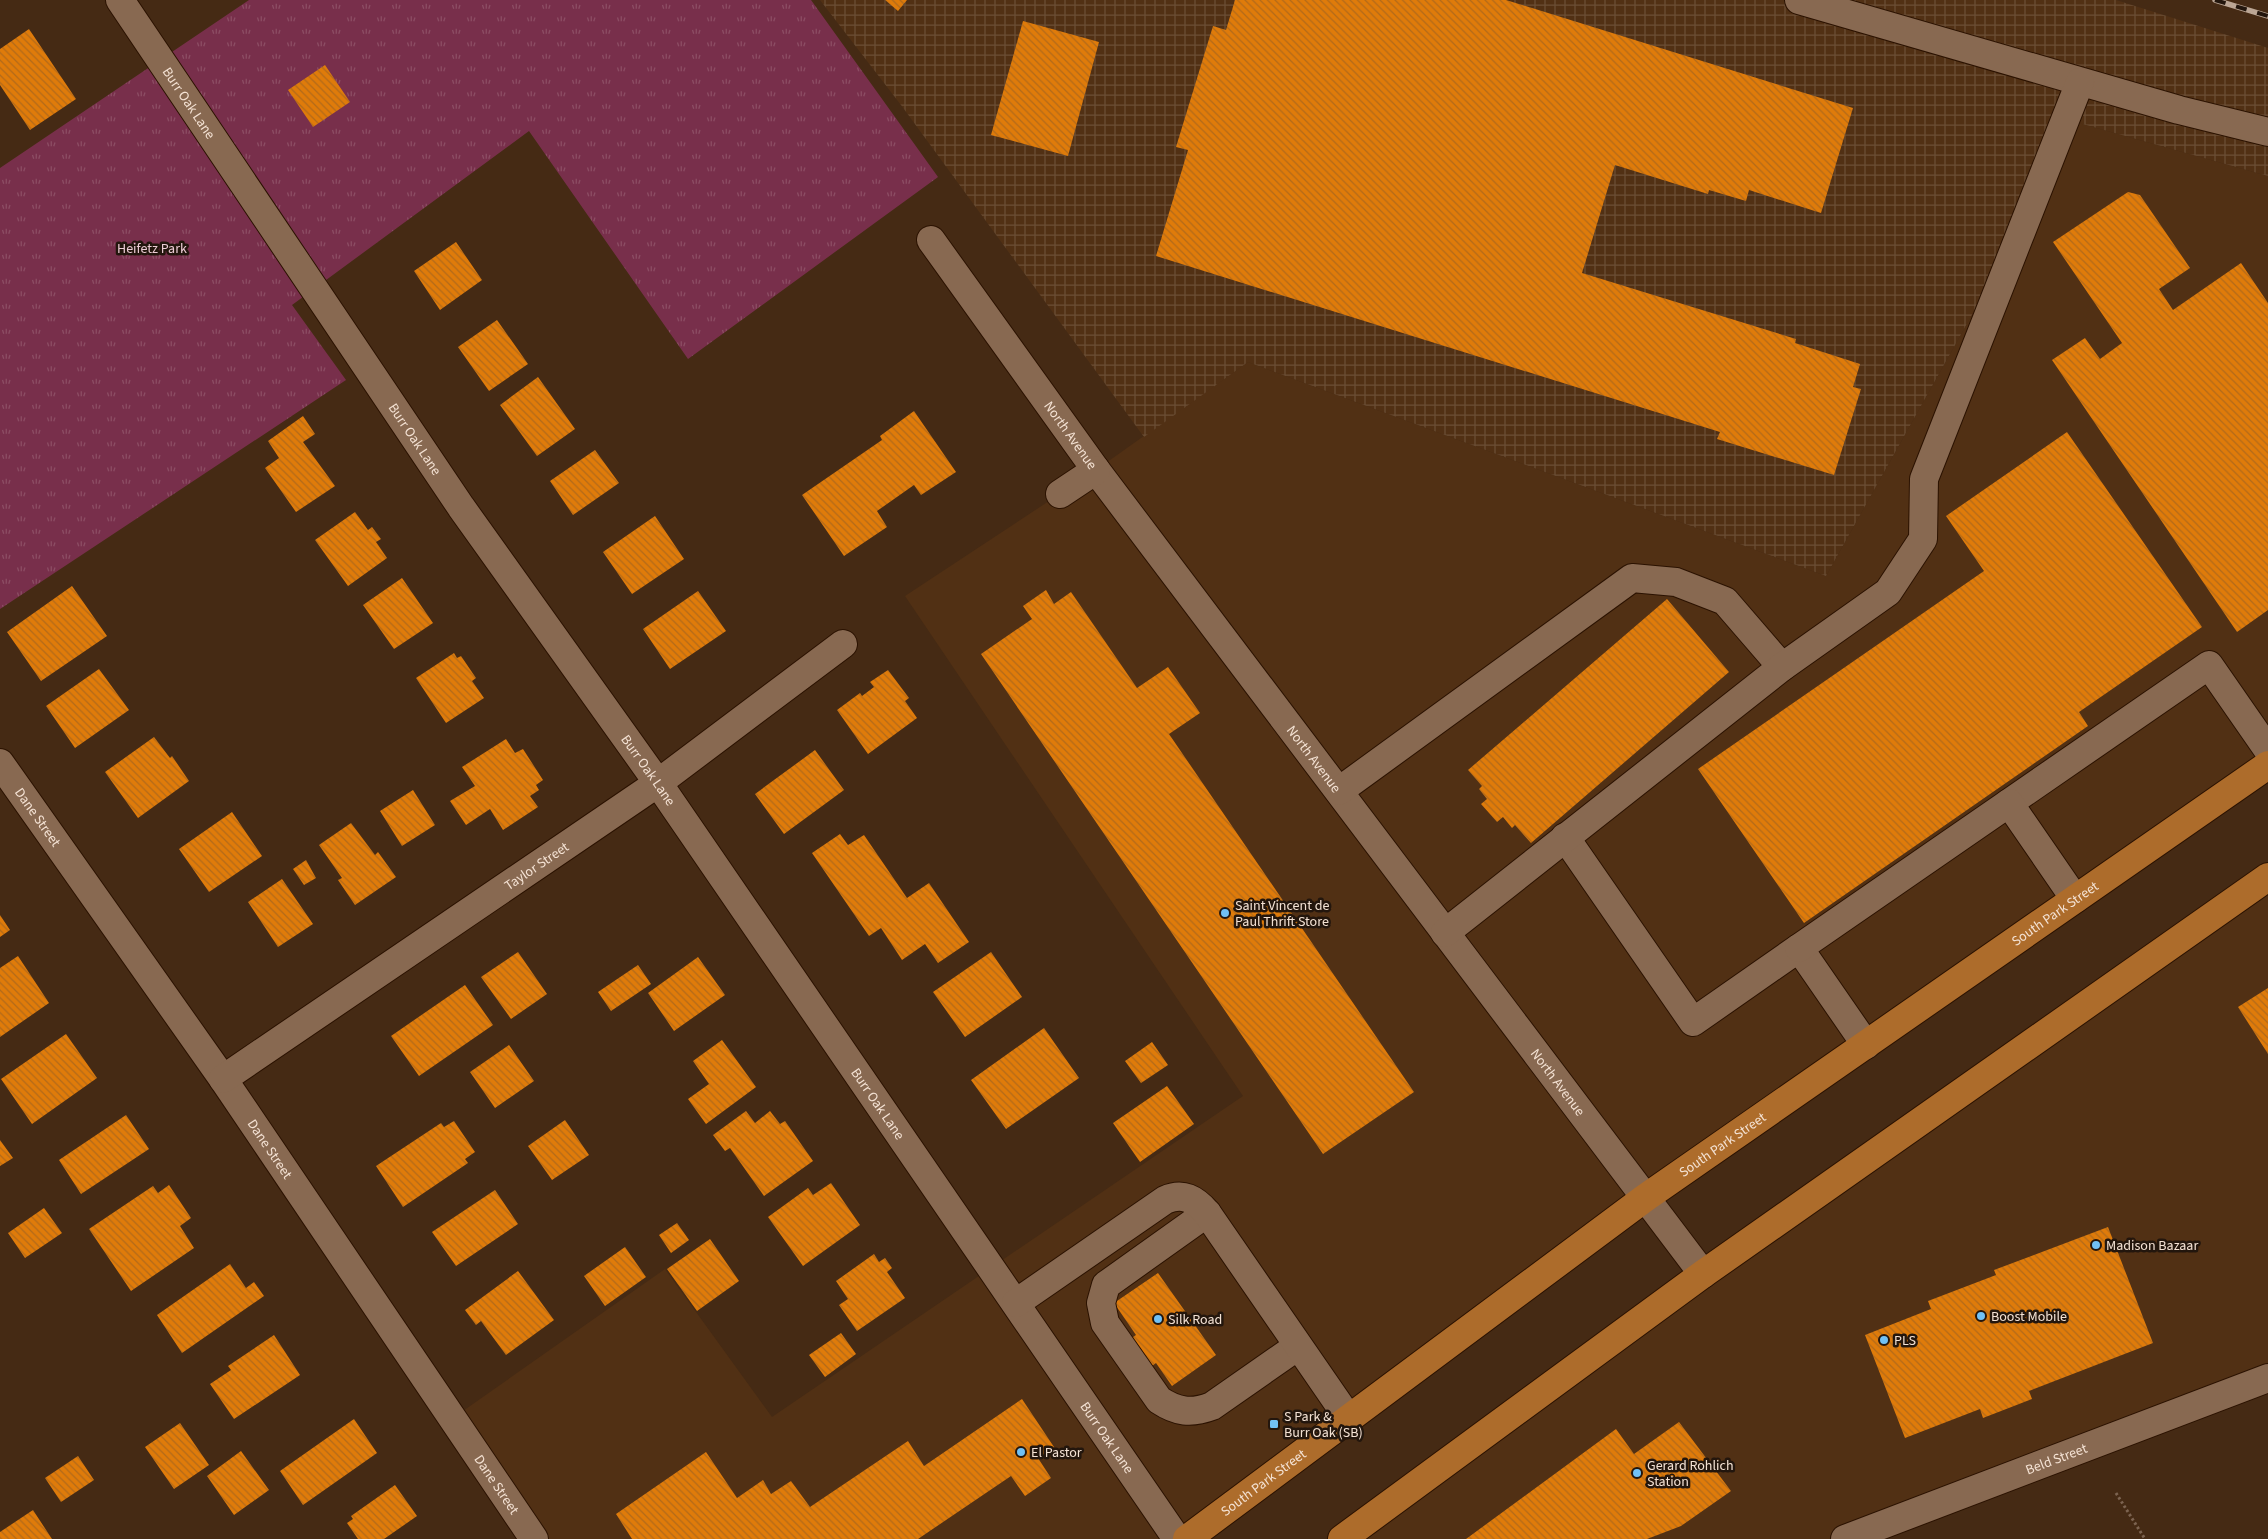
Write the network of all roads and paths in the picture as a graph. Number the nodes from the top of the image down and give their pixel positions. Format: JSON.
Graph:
{"nodes":[{"id":1,"x":120,"y":0,"type":"edge"},
{"id":2,"x":1799,"y":0,"type":"edge"},
{"id":3,"x":2080,"y":82,"type":"junction"},
{"id":4,"x":2268,"y":132,"type":"edge"},
{"id":5,"x":931,"y":240,"type":"dead end"},
{"id":6,"x":1096,"y":470,"type":"junction"},
{"id":7,"x":1060,"y":494,"type":"dead end"},
{"id":8,"x":843,"y":644,"type":"dead end"},
{"id":9,"x":1782,"y":667,"type":"junction"},
{"id":10,"x":2268,"y":750,"type":"edge"},
{"id":11,"x":0,"y":764,"type":"edge"},
{"id":12,"x":2268,"y":765,"type":"edge"},
{"id":13,"x":658,"y":783,"type":"junction"},
{"id":14,"x":1339,"y":791,"type":"junction"},
{"id":15,"x":2009,"y":803,"type":"junction"},
{"id":16,"x":1565,"y":837,"type":"junction"},
{"id":17,"x":2268,"y":877,"type":"edge"},
{"id":18,"x":2075,"y":899,"type":"junction"},
{"id":19,"x":1445,"y":933,"type":"junction"},
{"id":20,"x":1800,"y":948,"type":"junction"},
{"id":21,"x":1866,"y":1045,"type":"junction"},
{"id":22,"x":222,"y":1079,"type":"junction"},
{"id":23,"x":1645,"y":1198,"type":"junction"},
{"id":24,"x":1207,"y":1213,"type":"junction"},
{"id":25,"x":1703,"y":1274,"type":"junction"},
{"id":26,"x":1016,"y":1303,"type":"junction"},
{"id":27,"x":1298,"y":1346,"type":"junction"},
{"id":28,"x":2268,"y":1378,"type":"edge"},
{"id":29,"x":1349,"y":1419,"type":"junction"},
{"id":30,"x":2116,"y":1494,"type":"dead end"},
{"id":31,"x":534,"y":1539,"type":"edge"},
{"id":32,"x":1177,"y":1539,"type":"edge"},
{"id":33,"x":1187,"y":1539,"type":"edge"},
{"id":34,"x":1342,"y":1539,"type":"edge"},
{"id":35,"x":1845,"y":1539,"type":"edge"},
{"id":36,"x":2145,"y":1539,"type":"edge"}],
"edges":[{"from":1,"to":13,"type":"street","name":"Burr Oak Lane"},
{"from":2,"to":3,"type":"street"},
{"from":3,"to":4,"type":"street"},
{"from":3,"to":9,"type":"street"},
{"from":5,"to":6,"type":"street","name":"North Avenue"},
{"from":6,"to":7,"type":"street"},
{"from":6,"to":14,"type":"street","name":"North Avenue"},
{"from":8,"to":13,"type":"street","name":"Taylor Street"},
{"from":9,"to":14,"type":"street"},
{"from":9,"to":16,"type":"street"},
{"from":10,"to":15,"type":"street"},
{"from":11,"to":22,"type":"street","name":"Dane Street"},
{"from":12,"to":18,"type":"main road","name":"South Park Street"},
{"from":13,"to":22,"type":"street","name":"Taylor Street"},
{"from":13,"to":26,"type":"street","name":"Burr Oak Lane"},
{"from":14,"to":19,"type":"street","name":"North Avenue"},
{"from":15,"to":18,"type":"street"},
{"from":15,"to":20,"type":"street"},
{"from":16,"to":19,"type":"street"},
{"from":16,"to":20,"type":"street"},
{"from":17,"to":25,"type":"main road"},
{"from":18,"to":21,"type":"main road","name":"South Park Street"},
{"from":19,"to":23,"type":"street","name":"North Avenue"},
{"from":20,"to":21,"type":"street"},
{"from":21,"to":23,"type":"main road","name":"South Park Street"},
{"from":22,"to":31,"type":"street","name":"Dane Street"},
{"from":23,"to":25,"type":"street","name":"North Avenue"},
{"from":23,"to":29,"type":"main road","name":"South Park Street"},
{"from":24,"to":26,"type":"street"},
{"from":24,"to":27,"type":"street"},
{"from":24,"to":27,"type":"street"},
{"from":25,"to":34,"type":"main road"},
{"from":26,"to":32,"type":"street","name":"Burr Oak Lane"},
{"from":27,"to":29,"type":"street"},
{"from":28,"to":35,"type":"street","name":"Beld Street"},
{"from":29,"to":33,"type":"main road","name":"South Park Street"},
{"from":30,"to":36,"type":"path"}]}
